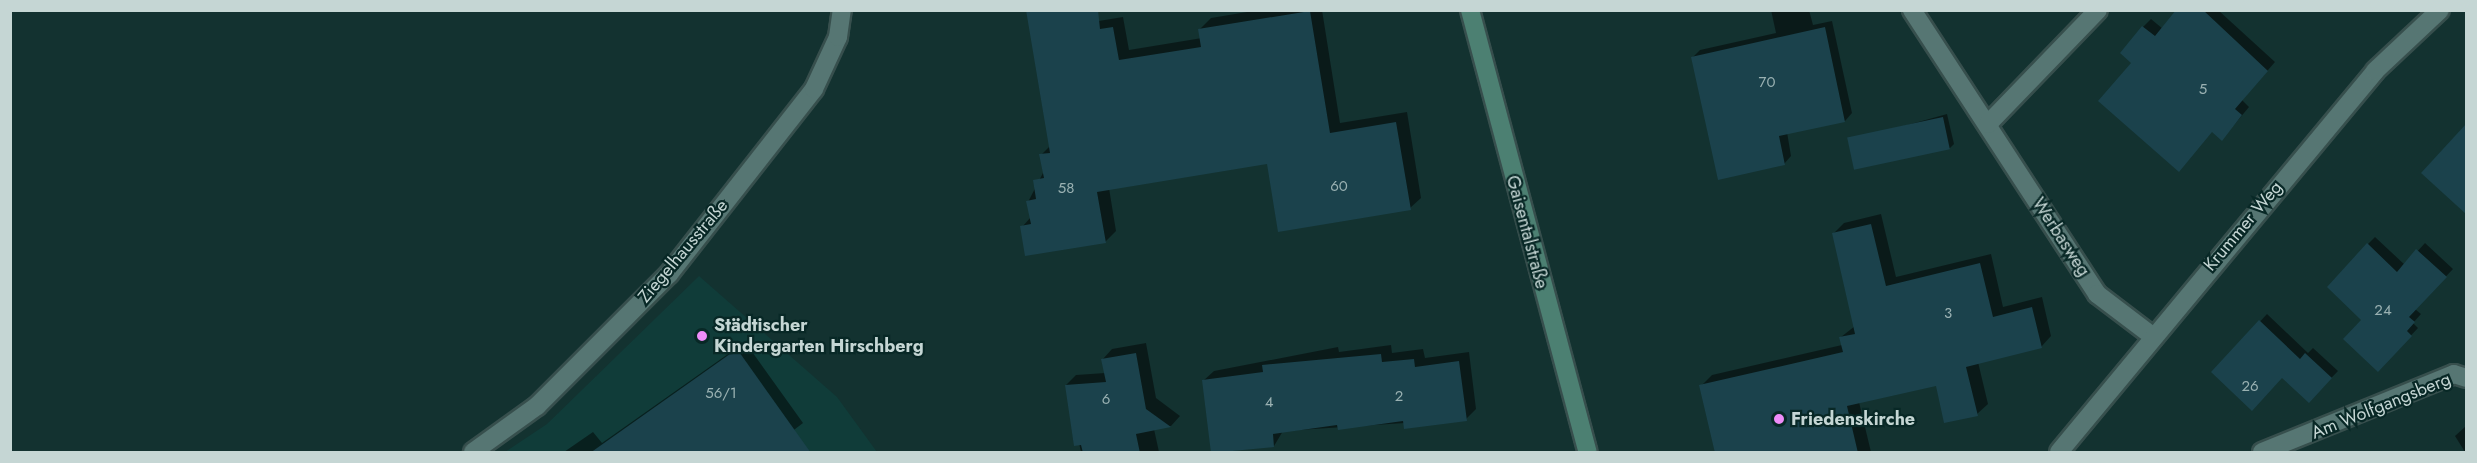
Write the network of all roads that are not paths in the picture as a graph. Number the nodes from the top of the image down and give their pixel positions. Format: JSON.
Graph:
{"nodes":[{"id":1,"x":842,"y":10,"type":"edge"},
{"id":2,"x":1470,"y":10,"type":"edge"},
{"id":3,"x":1912,"y":10,"type":"edge"},
{"id":4,"x":2098,"y":10,"type":"edge"},
{"id":5,"x":2440,"y":10,"type":"edge"},
{"id":6,"x":1988,"y":124,"type":"junction"},
{"id":7,"x":2151,"y":335,"type":"junction"},
{"id":8,"x":2466,"y":378,"type":"edge"},
{"id":9,"x":473,"y":453,"type":"edge"},
{"id":10,"x":1588,"y":453,"type":"edge"},
{"id":11,"x":2059,"y":453,"type":"edge"},
{"id":12,"x":2262,"y":453,"type":"edge"}],
"edges":[{"from":1,"to":9,"type":"street","name":"Ziegelhausstraße"},
{"from":2,"to":10,"type":"main road","name":"Gaisentalstraße"},
{"from":3,"to":6,"type":"street","name":"Werbasweg"},
{"from":4,"to":6,"type":"street"},
{"from":5,"to":7,"type":"street","name":"Krummer Weg"},
{"from":6,"to":7,"type":"street","name":"Werbasweg"},
{"from":7,"to":11,"type":"street","name":"Krummer Weg"},
{"from":8,"to":12,"type":"street","name":"Am Wolfgangsberg"}]}
